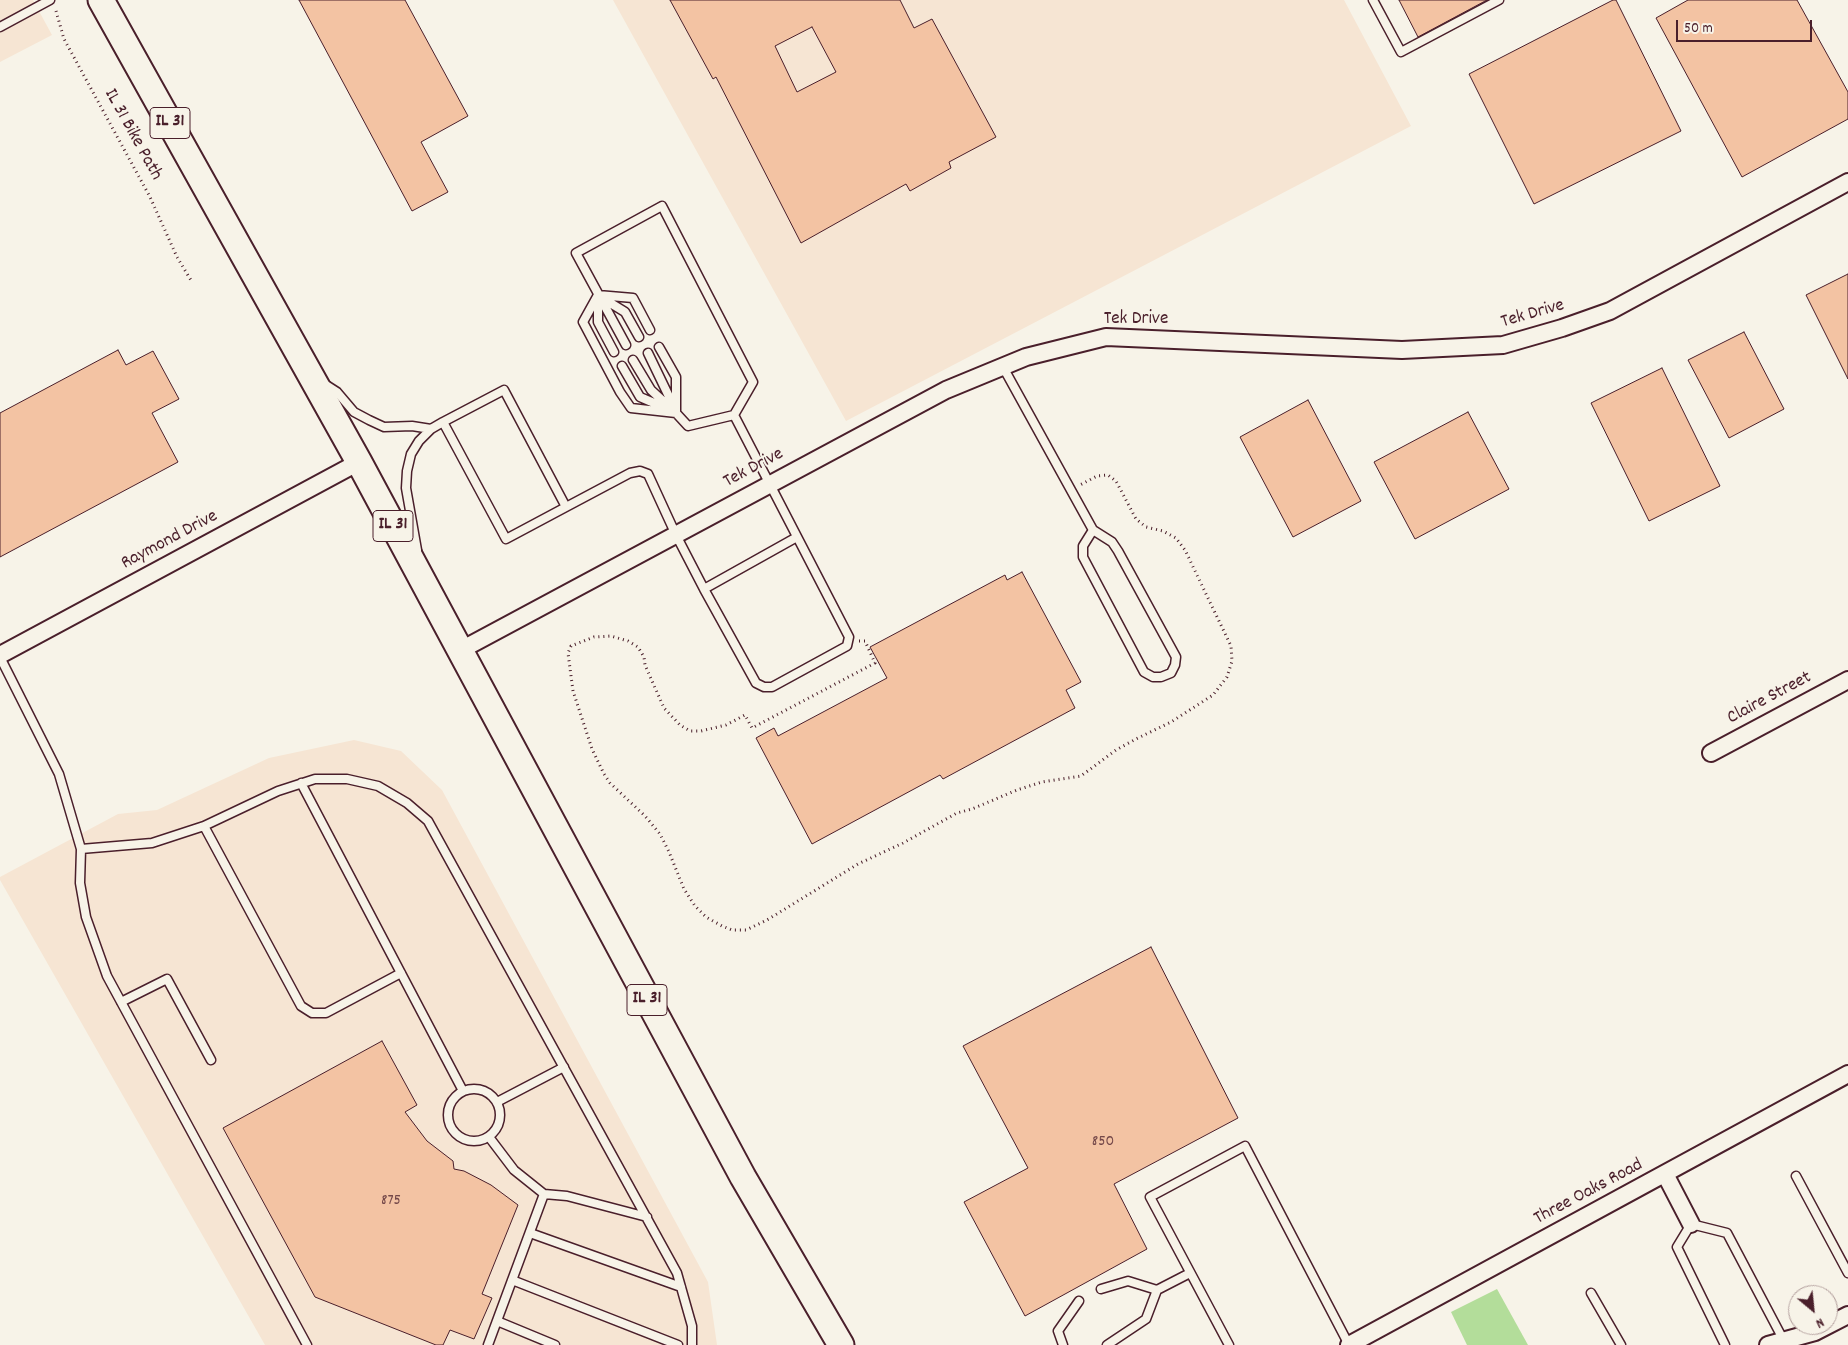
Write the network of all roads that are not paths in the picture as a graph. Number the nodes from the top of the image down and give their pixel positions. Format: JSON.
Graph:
{"nodes":[{"id":1,"x":101,"y":0,"type":"edge"},
{"id":2,"x":1374,"y":0,"type":"edge"},
{"id":3,"x":1499,"y":0,"type":"edge"},
{"id":4,"x":52,"y":3,"type":"edge"},
{"id":5,"x":0,"y":27,"type":"edge"},
{"id":6,"x":1848,"y":182,"type":"edge"},
{"id":7,"x":598,"y":295,"type":"junction"},
{"id":8,"x":650,"y":330,"type":"dead end"},
{"id":9,"x":639,"y":337,"type":"dead end"},
{"id":10,"x":626,"y":345,"type":"dead end"},
{"id":11,"x":659,"y":347,"type":"dead end"},
{"id":12,"x":614,"y":352,"type":"dead end"},
{"id":13,"x":648,"y":353,"type":"dead end"},
{"id":14,"x":634,"y":360,"type":"dead end"},
{"id":15,"x":622,"y":366,"type":"dead end"},
{"id":16,"x":1003,"y":367,"type":"junction"},
{"id":17,"x":311,"y":376,"type":"junction"},
{"id":18,"x":676,"y":413,"type":"junction"},
{"id":19,"x":734,"y":415,"type":"junction"},
{"id":20,"x":443,"y":422,"type":"junction"},
{"id":21,"x":431,"y":429,"type":"junction"},
{"id":22,"x":359,"y":462,"type":"junction"},
{"id":23,"x":769,"y":484,"type":"junction"},
{"id":24,"x":566,"y":507,"type":"junction"},
{"id":25,"x":1093,"y":530,"type":"junction"},
{"id":26,"x":676,"y":534,"type":"junction"},
{"id":27,"x":797,"y":537,"type":"junction"},
{"id":28,"x":418,"y":572,"type":"junction"},
{"id":29,"x":704,"y":589,"type":"junction"},
{"id":30,"x":459,"y":651,"type":"junction"},
{"id":31,"x":0,"y":656,"type":"edge"},
{"id":32,"x":1848,"y":680,"type":"edge"},
{"id":33,"x":1711,"y":753,"type":"dead end"},
{"id":34,"x":300,"y":784,"type":"junction"},
{"id":35,"x":204,"y":826,"type":"junction"},
{"id":36,"x":81,"y":849,"type":"junction"},
{"id":37,"x":401,"y":973,"type":"junction"},
{"id":38,"x":122,"y":1002,"type":"junction"},
{"id":39,"x":211,"y":1060,"type":"dead end"},
{"id":40,"x":564,"y":1067,"type":"junction"},
{"id":41,"x":1848,"y":1074,"type":"edge"},
{"id":42,"x":463,"y":1091,"type":"junction"},
{"id":43,"x":498,"y":1102,"type":"junction"},
{"id":44,"x":488,"y":1137,"type":"junction"},
{"id":45,"x":1665,"y":1174,"type":"junction"},
{"id":46,"x":1796,"y":1176,"type":"dead end"},
{"id":47,"x":544,"y":1194,"type":"junction"},
{"id":48,"x":647,"y":1217,"type":"junction"},
{"id":49,"x":1690,"y":1224,"type":"junction"},
{"id":50,"x":530,"y":1233,"type":"junction"},
{"id":51,"x":1190,"y":1273,"type":"junction"},
{"id":52,"x":1848,"y":1273,"type":"edge"},
{"id":53,"x":512,"y":1280,"type":"junction"},
{"id":54,"x":681,"y":1287,"type":"junction"},
{"id":55,"x":1101,"y":1289,"type":"dead end"},
{"id":56,"x":1157,"y":1290,"type":"junction"},
{"id":57,"x":1591,"y":1293,"type":"dead end"},
{"id":58,"x":1079,"y":1301,"type":"dead end"},
{"id":59,"x":1848,"y":1315,"type":"edge"},
{"id":60,"x":497,"y":1321,"type":"junction"},
{"id":61,"x":1776,"y":1343,"type":"edge"},
{"id":62,"x":306,"y":1345,"type":"edge"},
{"id":63,"x":488,"y":1345,"type":"edge"},
{"id":64,"x":556,"y":1345,"type":"edge"},
{"id":65,"x":678,"y":1345,"type":"edge"},
{"id":66,"x":692,"y":1345,"type":"edge"},
{"id":67,"x":841,"y":1345,"type":"edge"},
{"id":68,"x":1063,"y":1345,"type":"edge"},
{"id":69,"x":1107,"y":1345,"type":"edge"},
{"id":70,"x":1229,"y":1345,"type":"edge"},
{"id":71,"x":1349,"y":1345,"type":"edge"},
{"id":72,"x":1621,"y":1345,"type":"edge"},
{"id":73,"x":1724,"y":1345,"type":"edge"}],
"edges":[{"from":1,"to":17,"type":"main road","number":"IL 31"},
{"from":2,"to":3,"type":"lane"},
{"from":4,"to":5,"type":"lane"},
{"from":6,"to":16,"type":"street","name":"Tek Drive"},
{"from":7,"to":8,"type":"lane"},
{"from":7,"to":9,"type":"lane"},
{"from":7,"to":10,"type":"lane"},
{"from":7,"to":12,"type":"lane"},
{"from":7,"to":18,"type":"lane"},
{"from":7,"to":19,"type":"lane"},
{"from":11,"to":18,"type":"lane"},
{"from":13,"to":18,"type":"lane"},
{"from":14,"to":18,"type":"lane"},
{"from":15,"to":18,"type":"lane"},
{"from":16,"to":23,"type":"street","name":"Tek Drive"},
{"from":16,"to":25,"type":"lane"},
{"from":17,"to":21,"type":"lane"},
{"from":17,"to":22,"type":"main road","number":"IL 31"},
{"from":18,"to":19,"type":"lane"},
{"from":19,"to":23,"type":"lane"},
{"from":20,"to":21,"type":"lane"},
{"from":20,"to":24,"type":"lane"},
{"from":20,"to":24,"type":"lane"},
{"from":21,"to":28,"type":"lane"},
{"from":22,"to":28,"type":"main road","number":"IL 31"},
{"from":22,"to":31,"type":"street","name":"Raymond Drive"},
{"from":23,"to":26,"type":"street","name":"Tek Drive"},
{"from":23,"to":27,"type":"lane"},
{"from":24,"to":26,"type":"lane"},
{"from":25,"to":25,"type":"lane"},
{"from":26,"to":29,"type":"lane"},
{"from":26,"to":30,"type":"street","name":"Tek Drive"},
{"from":27,"to":29,"type":"lane"},
{"from":27,"to":29,"type":"lane"},
{"from":28,"to":30,"type":"main road","number":"IL 31"},
{"from":30,"to":67,"type":"main road","number":"IL 31"},
{"from":31,"to":36,"type":"lane"},
{"from":32,"to":33,"type":"street","name":"Claire Street"},
{"from":34,"to":35,"type":"lane"},
{"from":34,"to":37,"type":"lane"},
{"from":34,"to":40,"type":"lane"},
{"from":35,"to":36,"type":"lane"},
{"from":35,"to":37,"type":"lane"},
{"from":36,"to":38,"type":"lane"},
{"from":37,"to":42,"type":"lane"},
{"from":38,"to":39,"type":"lane"},
{"from":38,"to":62,"type":"lane"},
{"from":40,"to":43,"type":"lane"},
{"from":40,"to":48,"type":"lane"},
{"from":41,"to":45,"type":"street","name":"Three Oaks Road"},
{"from":42,"to":43,"type":"lane"},
{"from":42,"to":44,"type":"lane"},
{"from":43,"to":44,"type":"lane"},
{"from":44,"to":47,"type":"lane"},
{"from":45,"to":49,"type":"street"},
{"from":45,"to":71,"type":"street","name":"Three Oaks Road"},
{"from":46,"to":52,"type":"lane"},
{"from":47,"to":48,"type":"lane"},
{"from":47,"to":50,"type":"lane"},
{"from":48,"to":54,"type":"lane"},
{"from":49,"to":61,"type":"lane"},
{"from":49,"to":73,"type":"lane"},
{"from":50,"to":53,"type":"lane"},
{"from":50,"to":54,"type":"lane"},
{"from":51,"to":56,"type":"lane"},
{"from":51,"to":70,"type":"lane"},
{"from":51,"to":71,"type":"lane"},
{"from":53,"to":60,"type":"lane"},
{"from":53,"to":65,"type":"lane"},
{"from":54,"to":66,"type":"lane"},
{"from":55,"to":56,"type":"lane"},
{"from":56,"to":69,"type":"lane"},
{"from":57,"to":72,"type":"lane"},
{"from":58,"to":68,"type":"lane"},
{"from":59,"to":61,"type":"street"},
{"from":60,"to":63,"type":"lane"},
{"from":60,"to":64,"type":"lane"}]}
